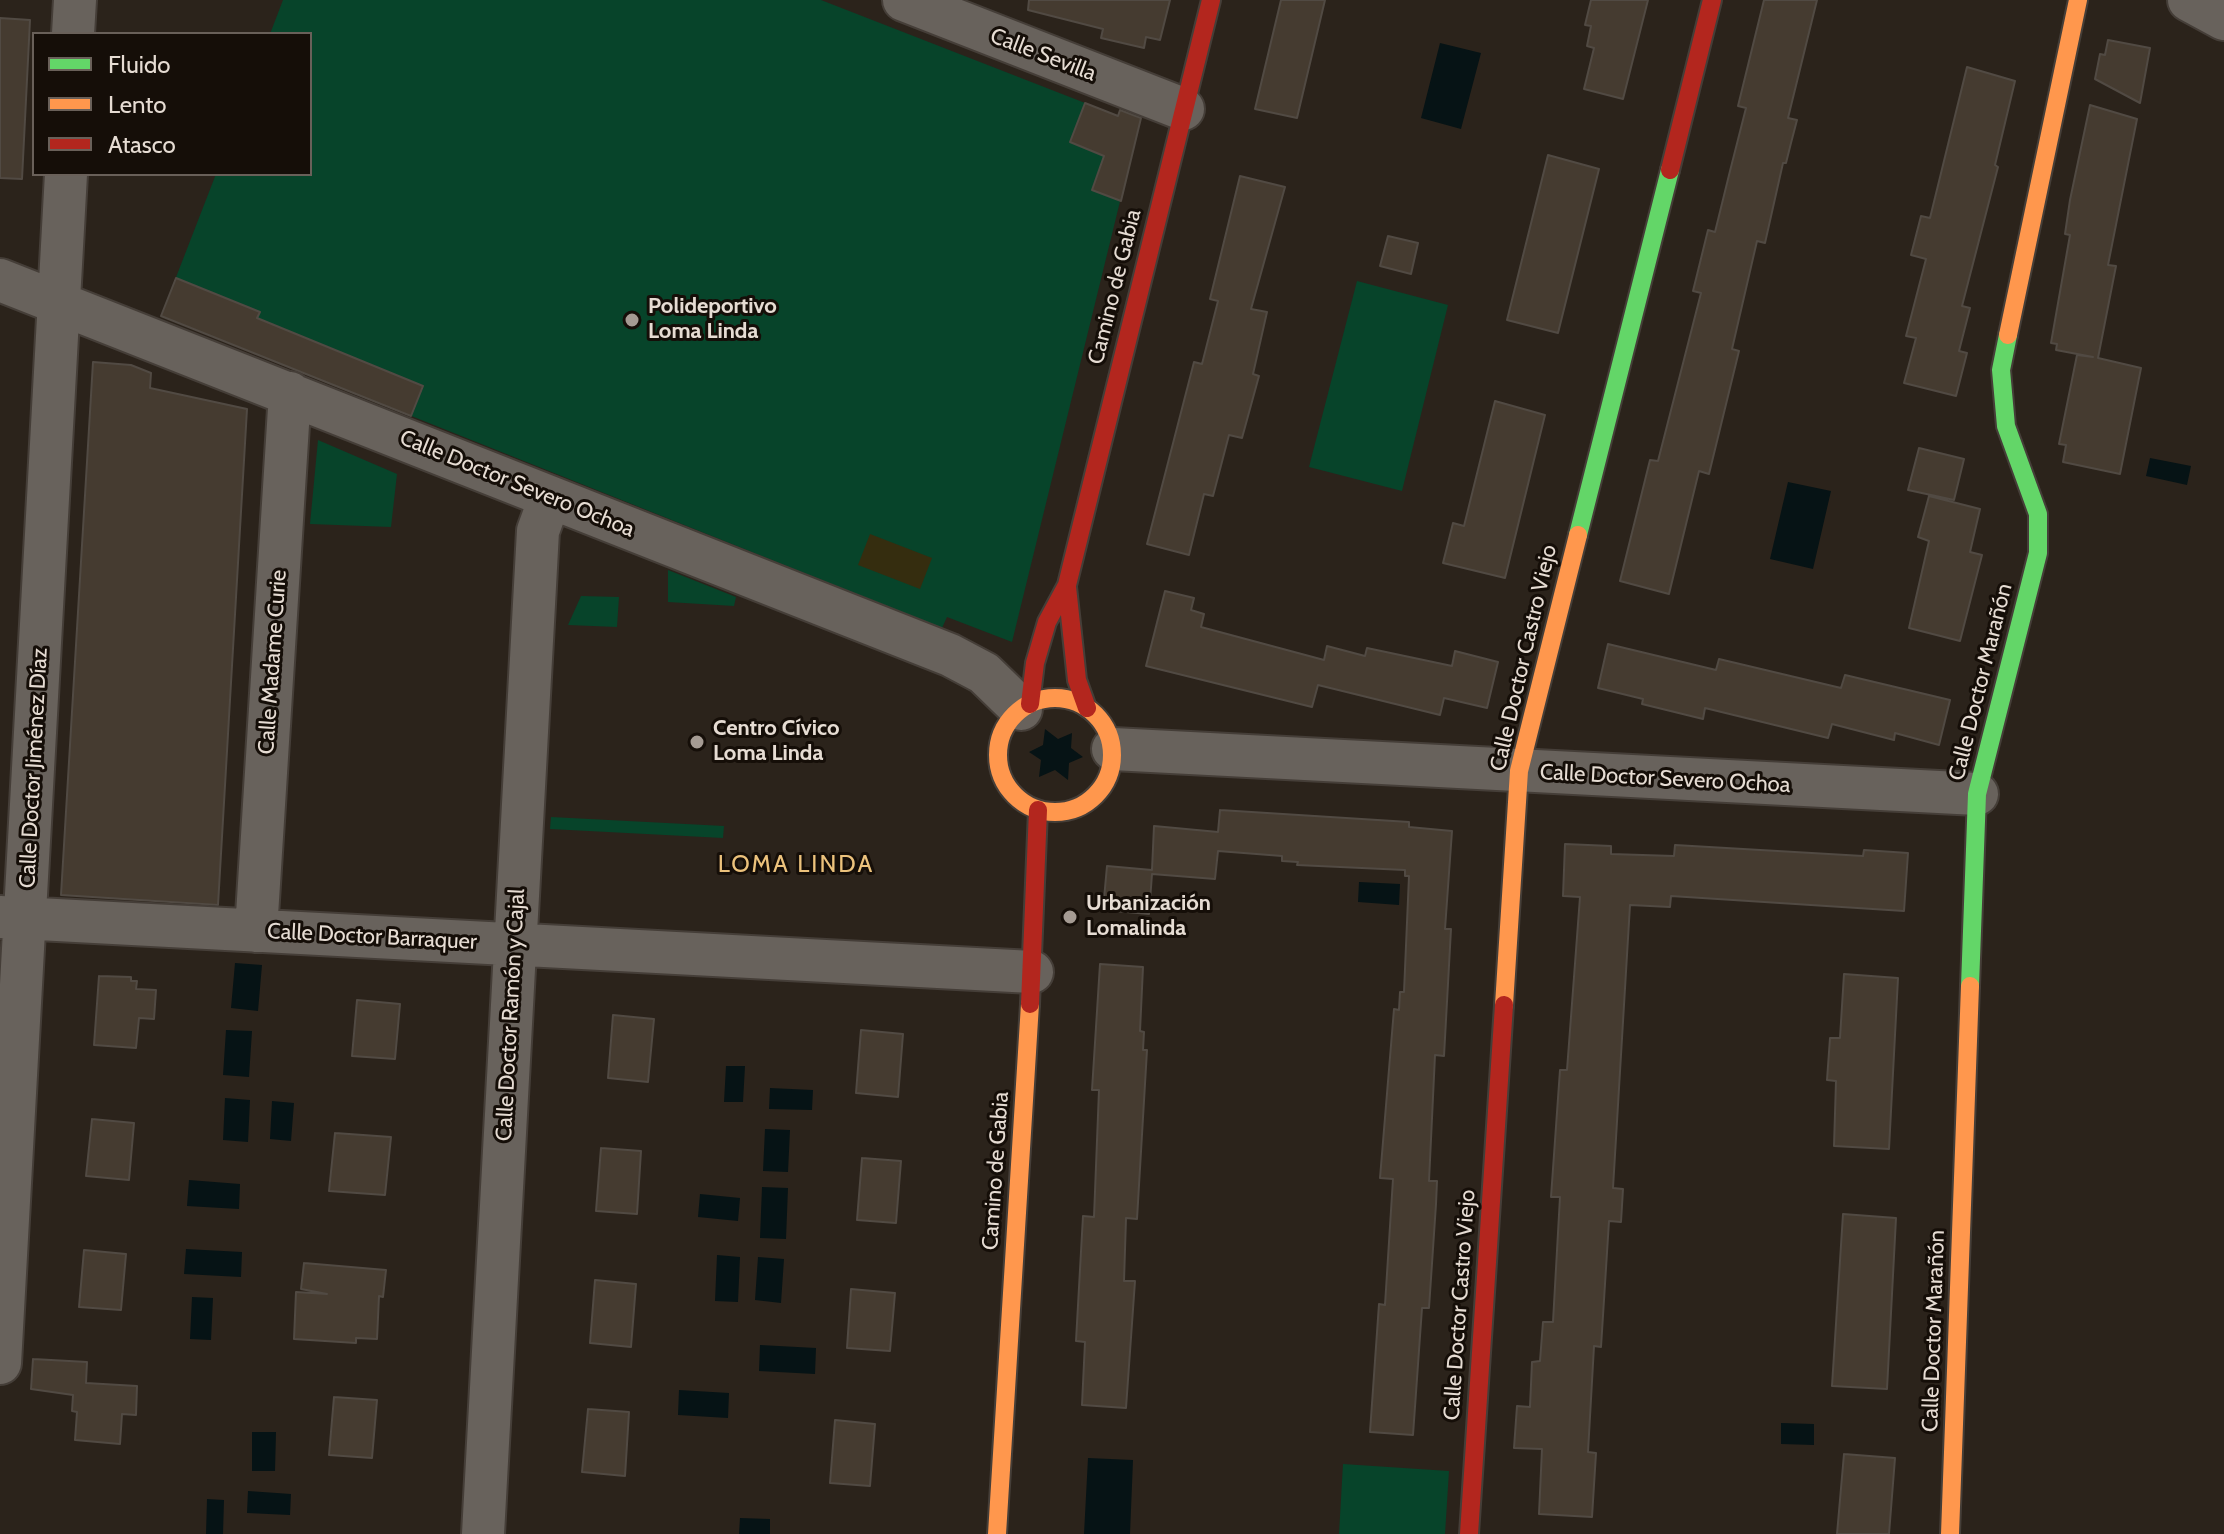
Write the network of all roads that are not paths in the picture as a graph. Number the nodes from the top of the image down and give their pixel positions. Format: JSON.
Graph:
{"nodes":[{"id":1,"x":75,"y":0,"type":"edge"},
{"id":2,"x":904,"y":0,"type":"edge"},
{"id":3,"x":1211,"y":0,"type":"edge"},
{"id":4,"x":1712,"y":0,"type":"edge"},
{"id":5,"x":2078,"y":0,"type":"edge"},
{"id":6,"x":2189,"y":0,"type":"edge"},
{"id":7,"x":2224,"y":19,"type":"edge"},
{"id":8,"x":73,"y":32,"type":"edge"},
{"id":9,"x":1183,"y":109,"type":"junction"},
{"id":10,"x":66,"y":176,"type":"edge"},
{"id":11,"x":0,"y":280,"type":"edge"},
{"id":12,"x":59,"y":303,"type":"junction"},
{"id":13,"x":290,"y":393,"type":"junction"},
{"id":14,"x":550,"y":498,"type":"junction"},
{"id":15,"x":1067,"y":585,"type":"junction"},
{"id":16,"x":1025,"y":706,"type":"junction"},
{"id":17,"x":1087,"y":708,"type":"junction"},
{"id":18,"x":1113,"y":749,"type":"junction"},
{"id":19,"x":1519,"y":771,"type":"junction"},
{"id":20,"x":1977,"y":794,"type":"junction"},
{"id":21,"x":1038,"y":810,"type":"junction"},
{"id":22,"x":13,"y":918,"type":"edge"},
{"id":23,"x":256,"y":931,"type":"junction"},
{"id":24,"x":515,"y":943,"type":"junction"},
{"id":25,"x":1032,"y":972,"type":"junction"},
{"id":26,"x":0,"y":1363,"type":"edge"},
{"id":27,"x":483,"y":1534,"type":"edge"},
{"id":28,"x":997,"y":1534,"type":"edge"},
{"id":29,"x":1469,"y":1534,"type":"edge"},
{"id":30,"x":1950,"y":1534,"type":"edge"}],
"edges":[{"from":1,"to":8,"type":"street"},
{"from":2,"to":9,"type":"street","name":"Calle Sevilla"},
{"from":3,"to":9,"type":"street","name":"Camino de Gabia"},
{"from":4,"to":19,"type":"street","name":"Calle Doctor Castro Viejo"},
{"from":5,"to":20,"type":"street","name":"Calle Doctor Marañón"},
{"from":6,"to":7,"type":"street"},
{"from":9,"to":15,"type":"street","name":"Camino de Gabia"},
{"from":10,"to":12,"type":"street","name":"Calle Doctor Jiménez Díaz"},
{"from":11,"to":12,"type":"street","name":"Calle Doctor Severo Ochoa"},
{"from":12,"to":13,"type":"street","name":"Calle Doctor Severo Ochoa"},
{"from":12,"to":22,"type":"street","name":"Calle Doctor Jiménez Díaz"},
{"from":13,"to":14,"type":"street","name":"Calle Doctor Severo Ochoa"},
{"from":13,"to":23,"type":"street","name":"Calle Madame Curie"},
{"from":14,"to":16,"type":"street","name":"Calle Doctor Severo Ochoa"},
{"from":14,"to":24,"type":"street","name":"Calle Doctor Ramón y Cajal"},
{"from":15,"to":16,"type":"street","name":"Camino de Gabia"},
{"from":15,"to":17,"type":"street","name":"Camino de Gabia"},
{"from":16,"to":17,"type":"street"},
{"from":16,"to":21,"type":"street"},
{"from":17,"to":18,"type":"street"},
{"from":18,"to":19,"type":"street","name":"Calle Doctor Severo Ochoa"},
{"from":18,"to":21,"type":"street"},
{"from":19,"to":20,"type":"street","name":"Calle Doctor Severo Ochoa"},
{"from":19,"to":29,"type":"street","name":"Calle Doctor Castro Viejo"},
{"from":20,"to":30,"type":"street","name":"Calle Doctor Marañón"},
{"from":21,"to":25,"type":"street","name":"Camino de Gabia"},
{"from":22,"to":23,"type":"street","name":"Calle Doctor Barraquer"},
{"from":22,"to":26,"type":"street","name":"Calle Doctor Jiménez Díaz"},
{"from":23,"to":24,"type":"street","name":"Calle Doctor Barraquer"},
{"from":24,"to":25,"type":"street","name":"Calle Doctor Barraquer"},
{"from":24,"to":27,"type":"street","name":"Calle Doctor Ramón y Cajal"},
{"from":25,"to":28,"type":"street","name":"Camino de Gabia"}]}
